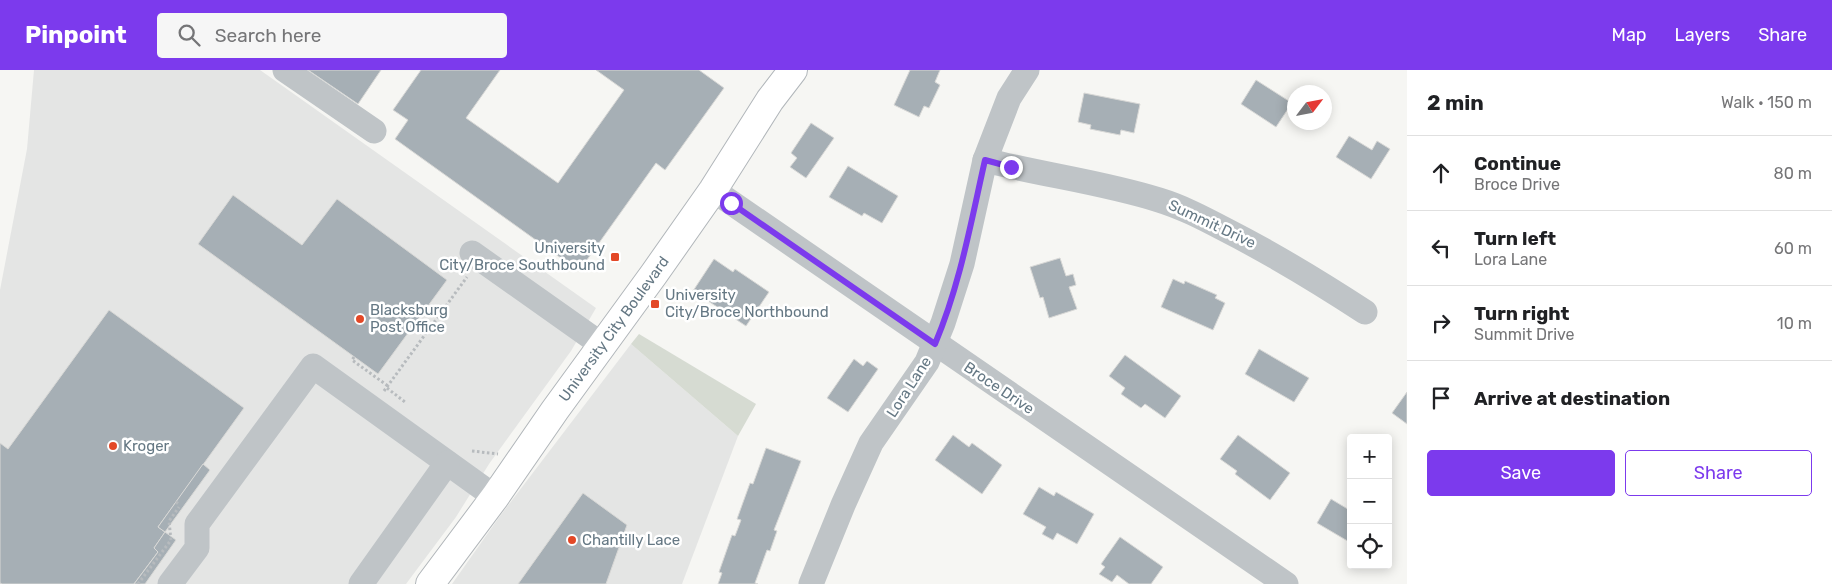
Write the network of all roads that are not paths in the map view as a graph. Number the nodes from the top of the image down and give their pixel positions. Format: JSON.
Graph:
{"nodes":[{"id":1,"x":285,"y":70,"type":"edge"},
{"id":2,"x":1027,"y":70,"type":"edge"},
{"id":3,"x":785,"y":73,"type":"edge"},
{"id":4,"x":374,"y":131,"type":"dead end"},
{"id":5,"x":985,"y":160,"type":"junction"},
{"id":6,"x":712,"y":190,"type":"junction"},
{"id":7,"x":477,"y":256,"type":"road end"},
{"id":8,"x":1365,"y":312,"type":"dead end"},
{"id":9,"x":935,"y":344,"type":"junction"},
{"id":10,"x":602,"y":345,"type":"junction"},
{"id":11,"x":447,"y":463,"type":"junction"},
{"id":12,"x":495,"y":497,"type":"junction"},
{"id":13,"x":170,"y":584,"type":"edge"},
{"id":14,"x":360,"y":584,"type":"edge"},
{"id":15,"x":430,"y":584,"type":"edge"},
{"id":16,"x":811,"y":584,"type":"edge"},
{"id":17,"x":1286,"y":584,"type":"edge"}],
"edges":[{"from":1,"to":4,"type":"street"},
{"from":2,"to":5,"type":"street","name":"Lora Lane"},
{"from":3,"to":6,"type":"main road","name":"University City Boulevard"},
{"from":5,"to":8,"type":"street","name":"Summit Drive"},
{"from":5,"to":9,"type":"street","name":"Lora Lane"},
{"from":6,"to":9,"type":"street","name":"Broce Drive"},
{"from":6,"to":10,"type":"main road","name":"University City Boulevard"},
{"from":7,"to":10,"type":"street"},
{"from":9,"to":16,"type":"street","name":"Lora Lane"},
{"from":9,"to":17,"type":"street","name":"Broce Drive"},
{"from":10,"to":12,"type":"main road","name":"University City Boulevard"},
{"from":11,"to":12,"type":"street"},
{"from":11,"to":13,"type":"street"},
{"from":11,"to":14,"type":"street"},
{"from":12,"to":15,"type":"main road","name":"University City Boulevard"}]}
